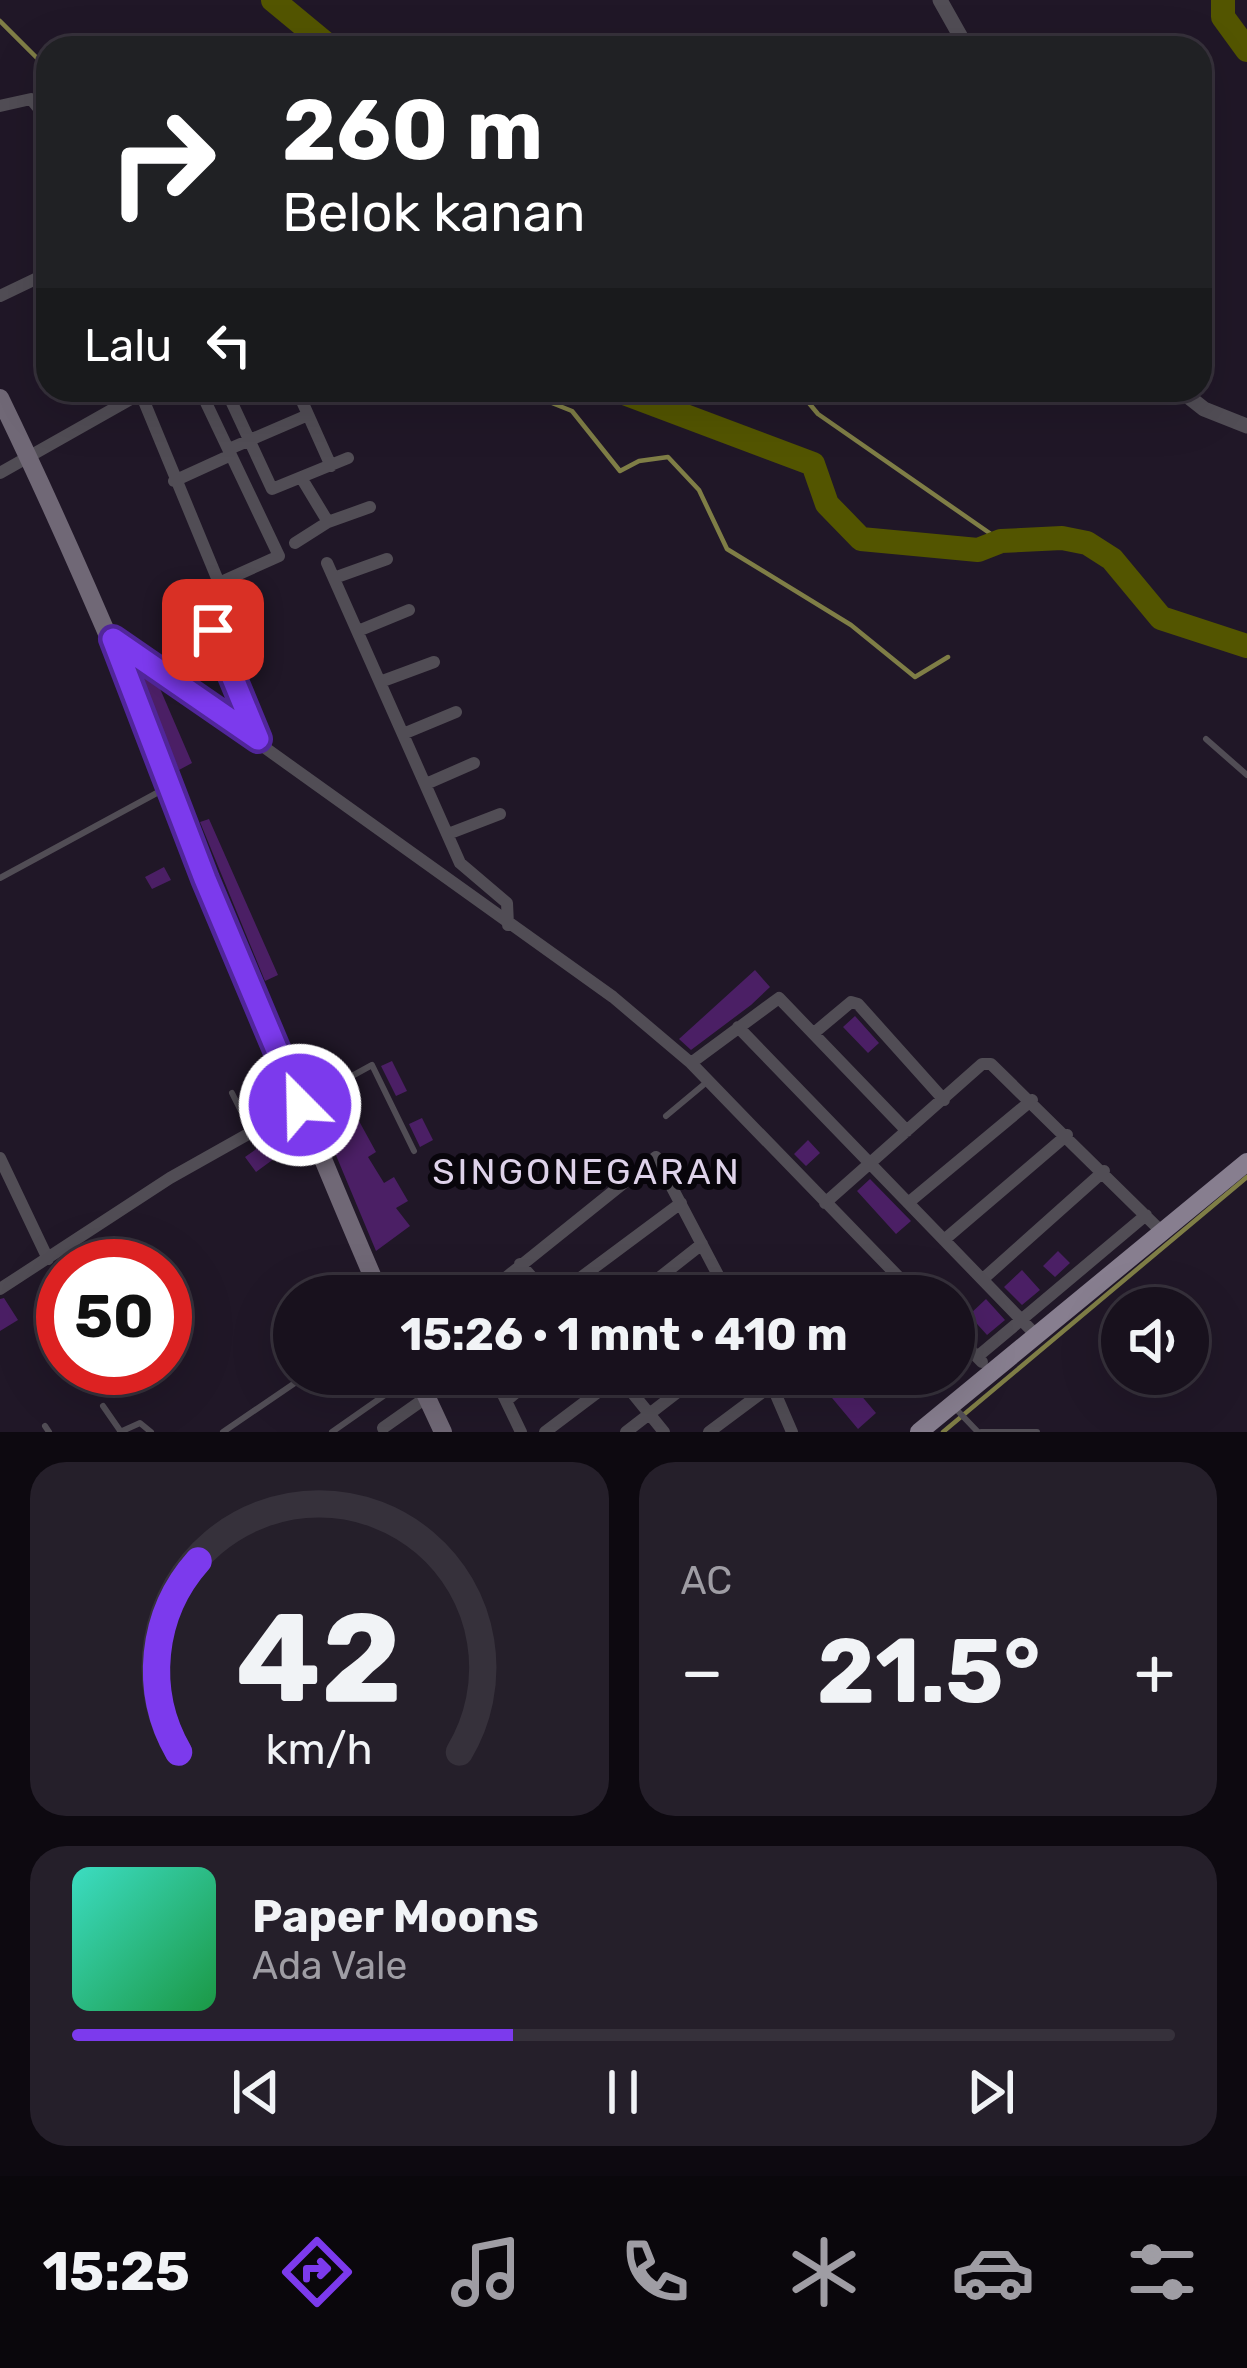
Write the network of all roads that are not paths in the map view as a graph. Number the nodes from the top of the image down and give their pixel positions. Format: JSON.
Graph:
{"nodes":[{"id":1,"x":940,"y":0,"type":"edge"},
{"id":2,"x":960,"y":36,"type":"edge"},
{"id":3,"x":36,"y":105,"type":"edge"},
{"id":4,"x":0,"y":106,"type":"edge"},
{"id":5,"x":36,"y":279,"type":"edge"},
{"id":6,"x":0,"y":296,"type":"edge"},
{"id":7,"x":0,"y":398,"type":"edge"},
{"id":8,"x":127,"y":402,"type":"edge"},
{"id":9,"x":147,"y":402,"type":"edge"},
{"id":10,"x":206,"y":402,"type":"edge"},
{"id":11,"x":232,"y":402,"type":"edge"},
{"id":12,"x":302,"y":402,"type":"edge"},
{"id":13,"x":1195,"y":402,"type":"edge"},
{"id":14,"x":308,"y":415,"type":"junction"},
{"id":15,"x":1247,"y":426,"type":"edge"},
{"id":16,"x":249,"y":440,"type":"junction"},
{"id":17,"x":230,"y":452,"type":"junction"},
{"id":18,"x":348,"y":458,"type":"dead end"},
{"id":19,"x":30,"y":459,"type":"junction"},
{"id":20,"x":331,"y":466,"type":"junction"},
{"id":21,"x":0,"y":473,"type":"edge"},
{"id":22,"x":302,"y":479,"type":"junction"},
{"id":23,"x":174,"y":481,"type":"junction"},
{"id":24,"x":370,"y":507,"type":"dead end"},
{"id":25,"x":328,"y":522,"type":"junction"},
{"id":26,"x":296,"y":543,"type":"dead end"},
{"id":27,"x":387,"y":559,"type":"dead end"},
{"id":28,"x":327,"y":563,"type":"dead end"},
{"id":29,"x":334,"y":578,"type":"junction"},
{"id":30,"x":219,"y":584,"type":"junction"},
{"id":31,"x":227,"y":603,"type":"dead end"},
{"id":32,"x":409,"y":610,"type":"dead end"},
{"id":33,"x":213,"y":630,"type":"dead end"},
{"id":34,"x":358,"y":632,"type":"junction"},
{"id":35,"x":113,"y":639,"type":"junction"},
{"id":36,"x":434,"y":662,"type":"dead end"},
{"id":37,"x":380,"y":682,"type":"junction"},
{"id":38,"x":456,"y":712,"type":"dead end"},
{"id":39,"x":404,"y":734,"type":"junction"},
{"id":40,"x":258,"y":739,"type":"junction"},
{"id":41,"x":1206,"y":739,"type":"dead end"},
{"id":42,"x":474,"y":763,"type":"dead end"},
{"id":43,"x":1247,"y":775,"type":"edge"},
{"id":44,"x":425,"y":784,"type":"junction"},
{"id":45,"x":169,"y":786,"type":"junction"},
{"id":46,"x":500,"y":814,"type":"dead end"},
{"id":47,"x":448,"y":835,"type":"junction"},
{"id":48,"x":0,"y":878,"type":"edge"},
{"id":49,"x":508,"y":925,"type":"junction"},
{"id":50,"x":738,"y":1027,"type":"junction"},
{"id":51,"x":814,"y":1033,"type":"junction"},
{"id":52,"x":691,"y":1063,"type":"junction"},
{"id":53,"x":708,"y":1081,"type":"junction"},
{"id":54,"x":232,"y":1093,"type":"dead end"},
{"id":55,"x":944,"y":1100,"type":"junction"},
{"id":56,"x":1032,"y":1100,"type":"junction"},
{"id":57,"x":300,"y":1105,"type":"junction"},
{"id":58,"x":666,"y":1116,"type":"dead end"},
{"id":59,"x":907,"y":1131,"type":"junction"},
{"id":60,"x":251,"y":1132,"type":"junction"},
{"id":61,"x":1067,"y":1135,"type":"junction"},
{"id":62,"x":414,"y":1151,"type":"dead end"},
{"id":63,"x":0,"y":1158,"type":"edge"},
{"id":64,"x":1247,"y":1162,"type":"edge"},
{"id":65,"x":868,"y":1165,"type":"junction"},
{"id":66,"x":1104,"y":1171,"type":"junction"},
{"id":67,"x":681,"y":1203,"type":"junction"},
{"id":68,"x":908,"y":1203,"type":"junction"},
{"id":69,"x":825,"y":1204,"type":"junction"},
{"id":70,"x":1146,"y":1215,"type":"junction"},
{"id":71,"x":1164,"y":1234,"type":"junction"},
{"id":72,"x":39,"y":1239,"type":"edge"},
{"id":73,"x":79,"y":1239,"type":"edge"},
{"id":74,"x":944,"y":1240,"type":"junction"},
{"id":75,"x":702,"y":1244,"type":"junction"},
{"id":76,"x":520,"y":1264,"type":"junction"},
{"id":77,"x":36,"y":1266,"type":"edge"},
{"id":78,"x":372,"y":1275,"type":"edge"},
{"id":79,"x":507,"y":1275,"type":"edge"},
{"id":80,"x":531,"y":1275,"type":"edge"},
{"id":81,"x":582,"y":1275,"type":"edge"},
{"id":82,"x":662,"y":1275,"type":"edge"},
{"id":83,"x":718,"y":1275,"type":"edge"},
{"id":84,"x":896,"y":1275,"type":"edge"},
{"id":85,"x":982,"y":1279,"type":"junction"},
{"id":86,"x":0,"y":1289,"type":"edge"},
{"id":87,"x":1021,"y":1319,"type":"junction"},
{"id":88,"x":1036,"y":1335,"type":"junction"},
{"id":89,"x":975,"y":1355,"type":"edge"},
{"id":90,"x":984,"y":1364,"type":"junction"},
{"id":91,"x":277,"y":1395,"type":"edge"},
{"id":92,"x":386,"y":1395,"type":"edge"},
{"id":93,"x":503,"y":1395,"type":"edge"},
{"id":94,"x":513,"y":1395,"type":"edge"},
{"id":95,"x":593,"y":1395,"type":"edge"},
{"id":96,"x":634,"y":1395,"type":"edge"},
{"id":97,"x":672,"y":1395,"type":"edge"},
{"id":98,"x":752,"y":1395,"type":"edge"},
{"id":99,"x":775,"y":1395,"type":"edge"},
{"id":100,"x":427,"y":1397,"type":"joint"},
{"id":101,"x":506,"y":1401,"type":"junction"},
{"id":102,"x":103,"y":1406,"type":"dead end"},
{"id":103,"x":959,"y":1412,"type":"junction"},
{"id":104,"x":648,"y":1413,"type":"junction"},
{"id":105,"x":383,"y":1428,"type":"dead end"},
{"id":106,"x":790,"y":1431,"type":"edge"},
{"id":107,"x":120,"y":1432,"type":"edge"},
{"id":108,"x":151,"y":1432,"type":"edge"},
{"id":109,"x":223,"y":1432,"type":"edge"},
{"id":110,"x":332,"y":1432,"type":"edge"},
{"id":111,"x":443,"y":1432,"type":"edge"},
{"id":112,"x":520,"y":1432,"type":"edge"},
{"id":113,"x":545,"y":1432,"type":"edge"},
{"id":114,"x":626,"y":1432,"type":"edge"},
{"id":115,"x":664,"y":1432,"type":"edge"},
{"id":116,"x":709,"y":1432,"type":"edge"},
{"id":117,"x":920,"y":1432,"type":"edge"},
{"id":118,"x":980,"y":1432,"type":"edge"},
{"id":119,"x":1037,"y":1432,"type":"edge"}],
"edges":[{"from":1,"to":2,"type":"street"},
{"from":3,"to":4,"type":"street"},
{"from":5,"to":6,"type":"street"},
{"from":7,"to":19,"type":"main road"},
{"from":8,"to":19,"type":"street"},
{"from":9,"to":23,"type":"street"},
{"from":10,"to":17,"type":"street"},
{"from":11,"to":16,"type":"street"},
{"from":12,"to":14,"type":"street"},
{"from":13,"to":15,"type":"street"},
{"from":14,"to":16,"type":"street"},
{"from":14,"to":20,"type":"street"},
{"from":16,"to":17,"type":"street"},
{"from":16,"to":22,"type":"street"},
{"from":17,"to":23,"type":"street"},
{"from":17,"to":30,"type":"street"},
{"from":18,"to":20,"type":"street"},
{"from":19,"to":21,"type":"street"},
{"from":19,"to":35,"type":"main road"},
{"from":20,"to":22,"type":"street"},
{"from":22,"to":25,"type":"street"},
{"from":23,"to":30,"type":"street"},
{"from":24,"to":25,"type":"street"},
{"from":25,"to":26,"type":"street"},
{"from":27,"to":29,"type":"street"},
{"from":28,"to":29,"type":"street"},
{"from":29,"to":34,"type":"street"},
{"from":30,"to":31,"type":"street"},
{"from":32,"to":34,"type":"street"},
{"from":33,"to":40,"type":"lane"},
{"from":34,"to":37,"type":"street"},
{"from":35,"to":40,"type":"street"},
{"from":35,"to":45,"type":"main road"},
{"from":36,"to":37,"type":"street"},
{"from":37,"to":39,"type":"street"},
{"from":38,"to":39,"type":"street"},
{"from":39,"to":44,"type":"street"},
{"from":40,"to":49,"type":"street"},
{"from":41,"to":43,"type":"lane"},
{"from":42,"to":44,"type":"street"},
{"from":44,"to":47,"type":"street"},
{"from":45,"to":48,"type":"lane"},
{"from":45,"to":57,"type":"main road"},
{"from":46,"to":47,"type":"street"},
{"from":47,"to":49,"type":"street"},
{"from":49,"to":52,"type":"street"},
{"from":50,"to":51,"type":"street"},
{"from":50,"to":52,"type":"street"},
{"from":50,"to":65,"type":"street"},
{"from":51,"to":55,"type":"street"},
{"from":51,"to":59,"type":"street"},
{"from":52,"to":53,"type":"street"},
{"from":53,"to":58,"type":"lane"},
{"from":53,"to":69,"type":"street"},
{"from":54,"to":60,"type":"lane"},
{"from":55,"to":56,"type":"street"},
{"from":55,"to":59,"type":"street"},
{"from":56,"to":61,"type":"street"},
{"from":56,"to":68,"type":"street"},
{"from":57,"to":60,"type":"street"},
{"from":57,"to":62,"type":"lane"},
{"from":57,"to":78,"type":"main road"},
{"from":59,"to":65,"type":"street"},
{"from":60,"to":73,"type":"street"},
{"from":61,"to":66,"type":"street"},
{"from":61,"to":74,"type":"street"},
{"from":63,"to":72,"type":"street"},
{"from":64,"to":71,"type":"main road"},
{"from":65,"to":68,"type":"street"},
{"from":65,"to":69,"type":"street"},
{"from":66,"to":70,"type":"street"},
{"from":66,"to":85,"type":"street"},
{"from":67,"to":75,"type":"street"},
{"from":67,"to":76,"type":"street"},
{"from":67,"to":81,"type":"street"},
{"from":68,"to":74,"type":"street"},
{"from":69,"to":84,"type":"street"},
{"from":70,"to":71,"type":"street"},
{"from":70,"to":87,"type":"street"},
{"from":71,"to":88,"type":"main road"},
{"from":74,"to":85,"type":"street"},
{"from":75,"to":82,"type":"street"},
{"from":75,"to":83,"type":"street"},
{"from":76,"to":79,"type":"street"},
{"from":76,"to":80,"type":"street"},
{"from":77,"to":86,"type":"street"},
{"from":85,"to":87,"type":"street"},
{"from":87,"to":88,"type":"street"},
{"from":87,"to":90,"type":"street"},
{"from":88,"to":90,"type":"main road"},
{"from":89,"to":90,"type":"street"},
{"from":90,"to":103,"type":"main road"},
{"from":91,"to":109,"type":"lane"},
{"from":92,"to":110,"type":"lane"},
{"from":93,"to":101,"type":"street"},
{"from":94,"to":101,"type":"street"},
{"from":95,"to":113,"type":"street"},
{"from":96,"to":104,"type":"street"},
{"from":97,"to":104,"type":"street"},
{"from":98,"to":116,"type":"street"},
{"from":99,"to":106,"type":"street"},
{"from":100,"to":105,"type":"street"},
{"from":100,"to":111,"type":"main road"},
{"from":101,"to":112,"type":"street"},
{"from":102,"to":107,"type":"lane"},
{"from":103,"to":117,"type":"main road"},
{"from":103,"to":118,"type":"lane"},
{"from":104,"to":114,"type":"street"},
{"from":104,"to":115,"type":"street"},
{"from":107,"to":108,"type":"lane"},
{"from":118,"to":119,"type":"lane"}]}
